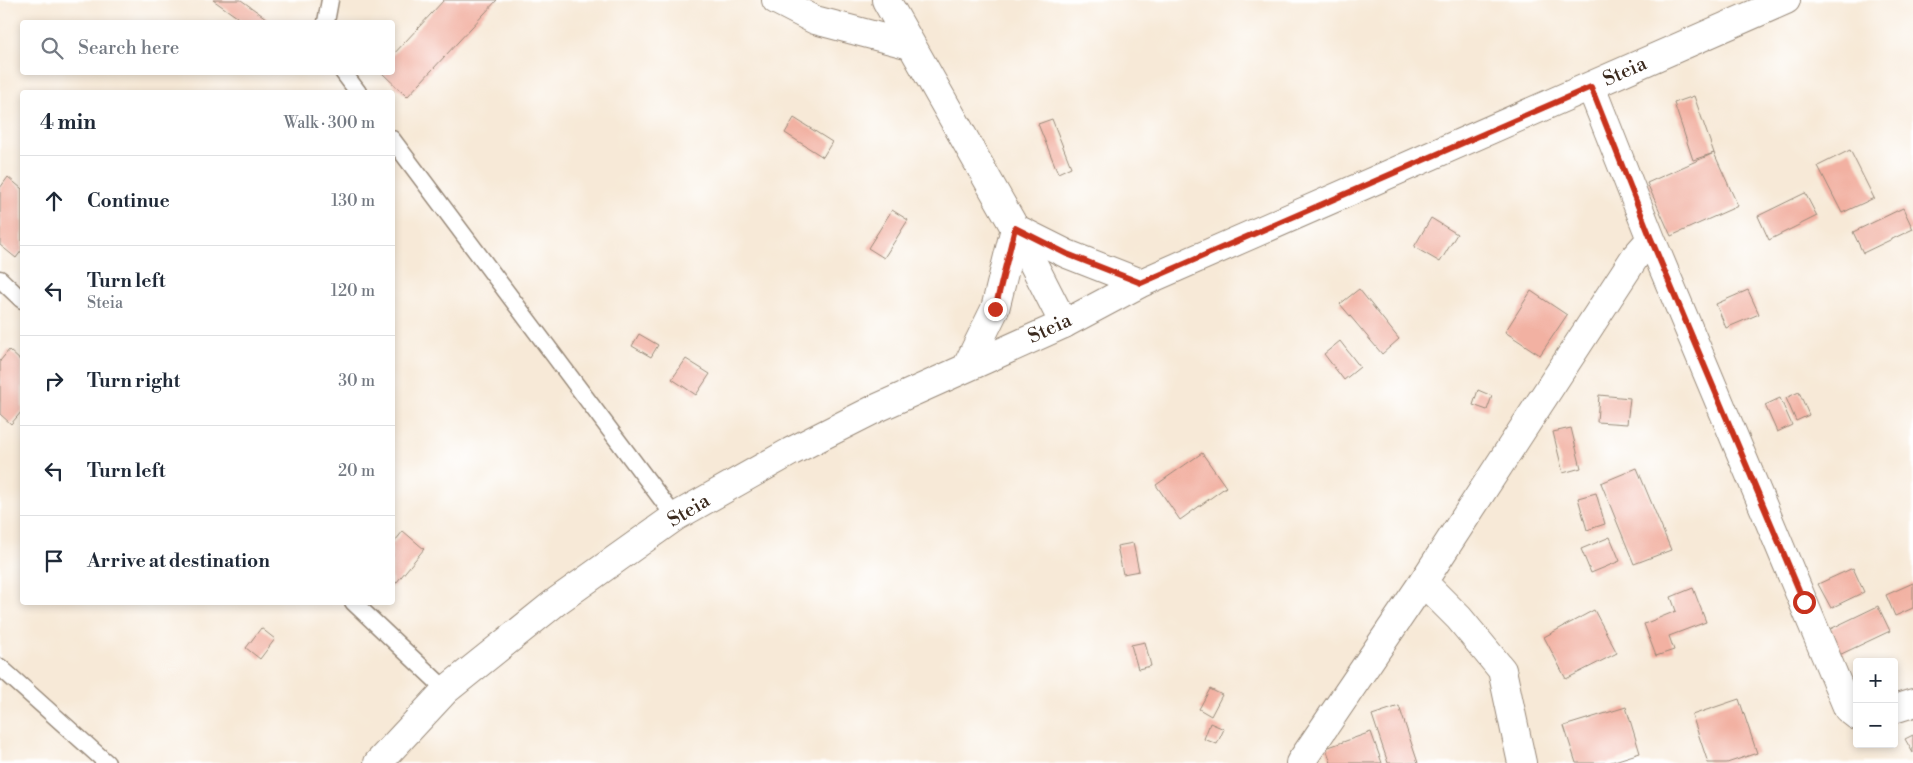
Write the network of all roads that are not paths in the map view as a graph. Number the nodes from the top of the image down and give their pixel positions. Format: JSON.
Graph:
{"nodes":[{"id":1,"x":330,"y":0,"type":"edge"},
{"id":2,"x":776,"y":0,"type":"edge"},
{"id":3,"x":886,"y":0,"type":"edge"},
{"id":4,"x":1786,"y":0,"type":"edge"},
{"id":5,"x":326,"y":20,"type":"edge"},
{"id":6,"x":910,"y":45,"type":"junction"},
{"id":7,"x":345,"y":75,"type":"edge"},
{"id":8,"x":1591,"y":87,"type":"junction"},
{"id":9,"x":356,"y":90,"type":"edge"},
{"id":10,"x":395,"y":143,"type":"edge"},
{"id":11,"x":1015,"y":228,"type":"junction"},
{"id":12,"x":1651,"y":239,"type":"junction"},
{"id":13,"x":0,"y":278,"type":"edge"},
{"id":14,"x":1141,"y":283,"type":"junction"},
{"id":15,"x":20,"y":291,"type":"edge"},
{"id":16,"x":1064,"y":324,"type":"junction"},
{"id":17,"x":966,"y":368,"type":"junction"},
{"id":18,"x":675,"y":517,"type":"junction"},
{"id":19,"x":1423,"y":582,"type":"junction"},
{"id":20,"x":355,"y":605,"type":"edge"},
{"id":21,"x":0,"y":667,"type":"edge"},
{"id":22,"x":446,"y":690,"type":"junction"},
{"id":23,"x":1913,"y":703,"type":"edge"},
{"id":24,"x":1898,"y":708,"type":"edge"},
{"id":25,"x":1853,"y":713,"type":"edge"},
{"id":26,"x":107,"y":763,"type":"edge"},
{"id":27,"x":378,"y":763,"type":"edge"},
{"id":28,"x":1300,"y":763,"type":"edge"},
{"id":29,"x":1522,"y":763,"type":"edge"}],
"edges":[{"from":1,"to":5,"type":"lane"},
{"from":2,"to":6,"type":"street"},
{"from":3,"to":6,"type":"street"},
{"from":4,"to":8,"type":"street","name":"Steia"},
{"from":6,"to":11,"type":"street"},
{"from":7,"to":9,"type":"lane"},
{"from":8,"to":12,"type":"street"},
{"from":8,"to":14,"type":"street","name":"Steia"},
{"from":10,"to":18,"type":"lane"},
{"from":11,"to":14,"type":"street"},
{"from":11,"to":16,"type":"street"},
{"from":11,"to":17,"type":"street"},
{"from":12,"to":19,"type":"street"},
{"from":12,"to":25,"type":"street"},
{"from":13,"to":15,"type":"lane"},
{"from":14,"to":16,"type":"street","name":"Steia"},
{"from":16,"to":17,"type":"street","name":"Steia"},
{"from":17,"to":18,"type":"street","name":"Steia"},
{"from":18,"to":22,"type":"street","name":"Steia"},
{"from":19,"to":28,"type":"street"},
{"from":19,"to":29,"type":"street"},
{"from":20,"to":22,"type":"lane"},
{"from":21,"to":26,"type":"lane"},
{"from":22,"to":27,"type":"street","name":"Steia"},
{"from":23,"to":24,"type":"street"}]}
